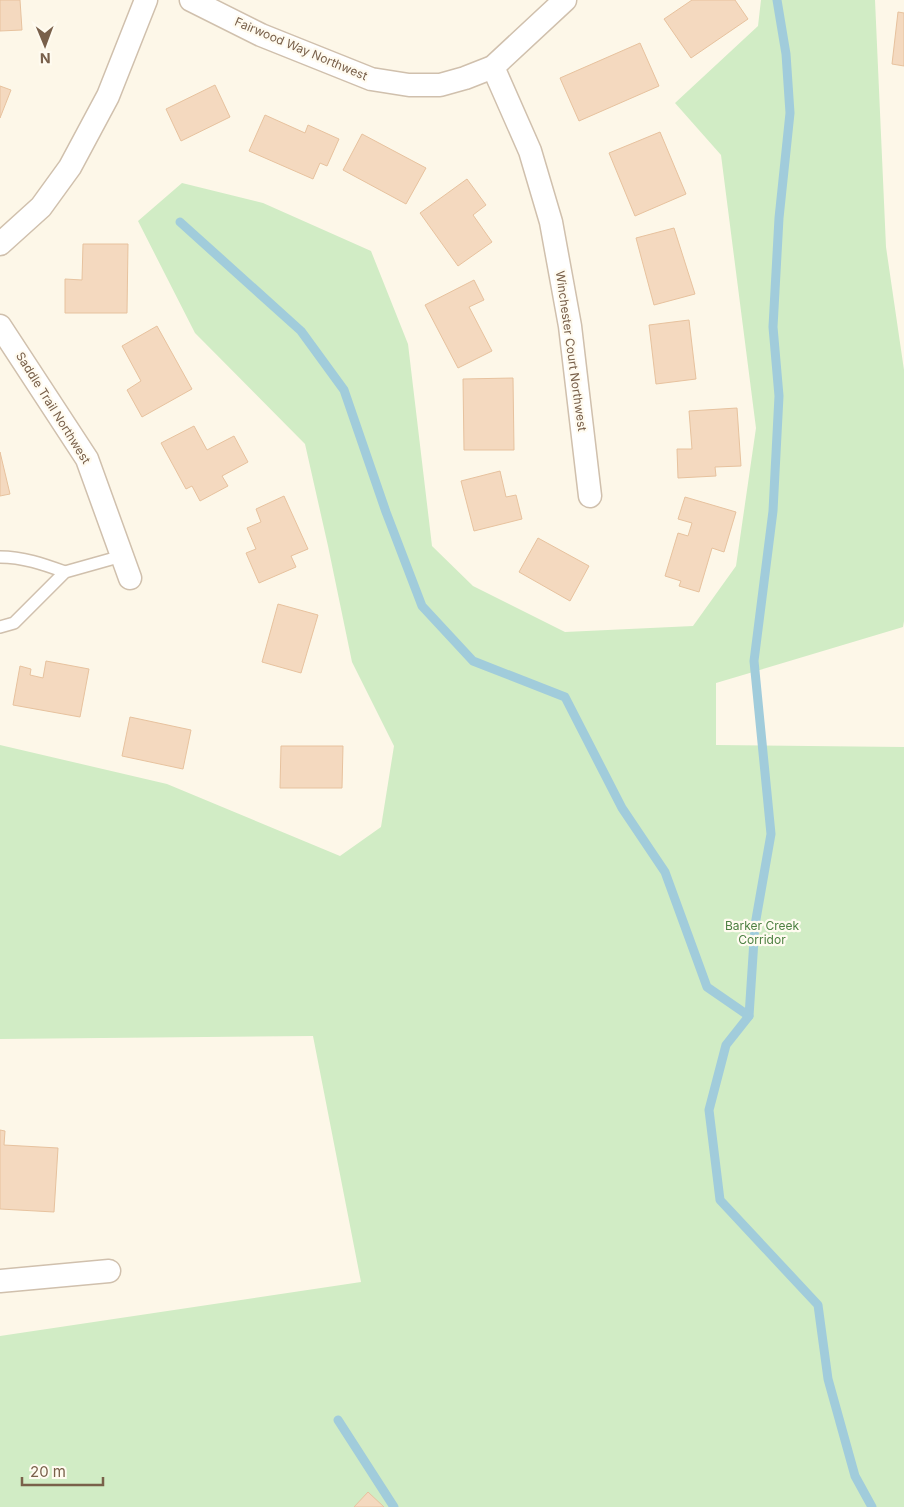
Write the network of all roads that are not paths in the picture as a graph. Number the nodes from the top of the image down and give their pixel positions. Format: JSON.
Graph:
{"nodes":[{"id":1,"x":146,"y":0,"type":"edge"},
{"id":2,"x":191,"y":0,"type":"edge"},
{"id":3,"x":565,"y":0,"type":"edge"},
{"id":4,"x":493,"y":67,"type":"junction"},
{"id":5,"x":0,"y":244,"type":"edge"},
{"id":6,"x":0,"y":326,"type":"edge"},
{"id":7,"x":590,"y":496,"type":"dead end"},
{"id":8,"x":122,"y":556,"type":"junction"},
{"id":9,"x":0,"y":558,"type":"edge"},
{"id":10,"x":65,"y":572,"type":"junction"},
{"id":11,"x":130,"y":578,"type":"dead end"},
{"id":12,"x":0,"y":627,"type":"edge"},
{"id":13,"x":109,"y":1271,"type":"dead end"},
{"id":14,"x":0,"y":1281,"type":"edge"}],
"edges":[{"from":1,"to":5,"type":"street"},
{"from":2,"to":4,"type":"street","name":"Fairwood Way Northwest"},
{"from":3,"to":4,"type":"street","name":"Fairwood Way Northwest"},
{"from":4,"to":7,"type":"street","name":"Winchester Court Northwest"},
{"from":6,"to":8,"type":"street","name":"Saddle Trail Northwest"},
{"from":8,"to":10,"type":"lane"},
{"from":8,"to":11,"type":"street","name":"Saddle Trail Northwest"},
{"from":9,"to":10,"type":"lane"},
{"from":10,"to":12,"type":"lane"},
{"from":13,"to":14,"type":"street"}]}
